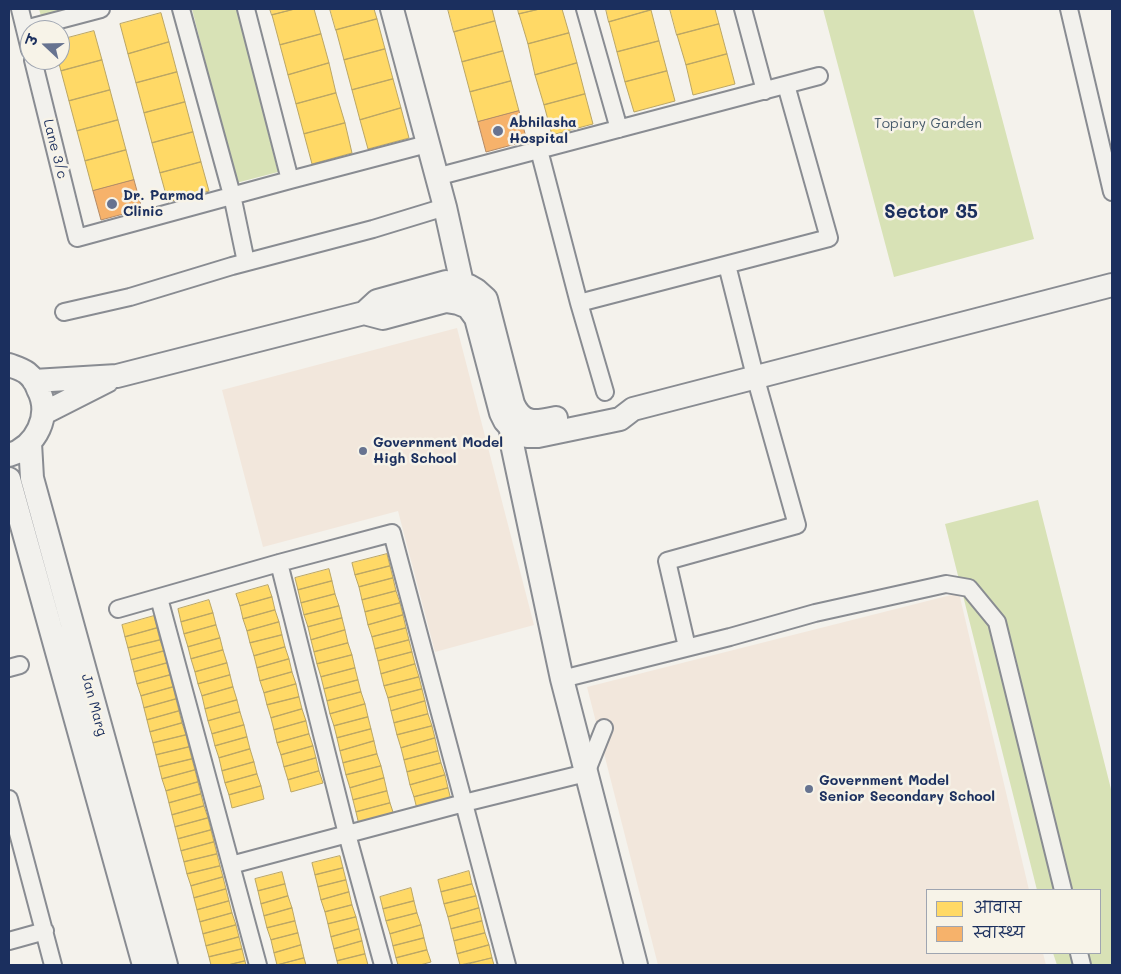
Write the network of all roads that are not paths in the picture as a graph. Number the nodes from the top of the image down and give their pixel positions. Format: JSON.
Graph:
{"nodes":[{"id":1,"x":181,"y":9,"type":"edge"},
{"id":2,"x":246,"y":9,"type":"edge"},
{"id":3,"x":392,"y":9,"type":"edge"},
{"id":4,"x":585,"y":9,"type":"edge"},
{"id":5,"x":743,"y":9,"type":"edge"},
{"id":6,"x":1069,"y":9,"type":"edge"},
{"id":7,"x":93,"y":10,"type":"edge"},
{"id":8,"x":55,"y":20,"type":"edge"},
{"id":9,"x":35,"y":70,"type":"edge"},
{"id":10,"x":819,"y":76,"type":"dead end"},
{"id":11,"x":786,"y":85,"type":"junction"},
{"id":12,"x":765,"y":91,"type":"junction"},
{"id":13,"x":619,"y":129,"type":"junction"},
{"id":14,"x":427,"y":144,"type":"junction"},
{"id":15,"x":538,"y":150,"type":"junction"},
{"id":16,"x":436,"y":177,"type":"junction"},
{"id":17,"x":290,"y":180,"type":"junction"},
{"id":18,"x":1112,"y":192,"type":"edge"},
{"id":19,"x":232,"y":195,"type":"junction"},
{"id":20,"x":444,"y":206,"type":"junction"},
{"id":21,"x":246,"y":262,"type":"junction"},
{"id":22,"x":728,"y":265,"type":"junction"},
{"id":23,"x":463,"y":285,"type":"junction"},
{"id":24,"x":1112,"y":285,"type":"edge"},
{"id":25,"x":579,"y":303,"type":"junction"},
{"id":26,"x":468,"y":307,"type":"junction"},
{"id":27,"x":64,"y":312,"type":"dead end"},
{"id":28,"x":364,"y":313,"type":"junction"},
{"id":29,"x":9,"y":365,"type":"edge"},
{"id":30,"x":117,"y":376,"type":"junction"},
{"id":31,"x":755,"y":376,"type":"junction"},
{"id":32,"x":34,"y":381,"type":"junction"},
{"id":33,"x":605,"y":392,"type":"dead end"},
{"id":34,"x":44,"y":413,"type":"junction"},
{"id":35,"x":516,"y":422,"type":"junction"},
{"id":36,"x":30,"y":443,"type":"junction"},
{"id":37,"x":9,"y":455,"type":"edge"},
{"id":38,"x":9,"y":479,"type":"edge"},
{"id":39,"x":279,"y":563,"type":"junction"},
{"id":40,"x":159,"y":598,"type":"junction"},
{"id":41,"x":118,"y":610,"type":"dead end"},
{"id":42,"x":686,"y":648,"type":"junction"},
{"id":43,"x":562,"y":679,"type":"junction"},
{"id":44,"x":604,"y":728,"type":"dead end"},
{"id":45,"x":586,"y":773,"type":"junction"},
{"id":46,"x":9,"y":799,"type":"edge"},
{"id":47,"x":464,"y":803,"type":"junction"},
{"id":48,"x":347,"y":834,"type":"junction"},
{"id":49,"x":231,"y":865,"type":"junction"},
{"id":50,"x":1063,"y":889,"type":"edge"},
{"id":51,"x":45,"y":931,"type":"junction"},
{"id":52,"x":9,"y":941,"type":"edge"},
{"id":53,"x":53,"y":965,"type":"edge"},
{"id":54,"x":144,"y":965,"type":"edge"},
{"id":55,"x":166,"y":965,"type":"edge"},
{"id":56,"x":258,"y":965,"type":"edge"},
{"id":57,"x":383,"y":965,"type":"edge"},
{"id":58,"x":507,"y":965,"type":"edge"},
{"id":59,"x":636,"y":965,"type":"edge"}],
"edges":[{"from":1,"to":19,"type":"street"},
{"from":2,"to":17,"type":"street"},
{"from":3,"to":14,"type":"street"},
{"from":4,"to":13,"type":"street"},
{"from":5,"to":12,"type":"street"},
{"from":6,"to":18,"type":"street"},
{"from":7,"to":8,"type":"street"},
{"from":9,"to":19,"type":"street","name":"Lane 3/c"},
{"from":10,"to":11,"type":"street"},
{"from":11,"to":12,"type":"street"},
{"from":11,"to":22,"type":"street"},
{"from":12,"to":13,"type":"street"},
{"from":13,"to":15,"type":"street"},
{"from":14,"to":16,"type":"street"},
{"from":14,"to":17,"type":"street"},
{"from":15,"to":16,"type":"street"},
{"from":15,"to":25,"type":"street"},
{"from":16,"to":20,"type":"street"},
{"from":17,"to":19,"type":"street"},
{"from":19,"to":21,"type":"street"},
{"from":20,"to":21,"type":"street"},
{"from":20,"to":23,"type":"street"},
{"from":21,"to":27,"type":"street"},
{"from":22,"to":25,"type":"street"},
{"from":22,"to":31,"type":"street"},
{"from":23,"to":26,"type":"street"},
{"from":23,"to":28,"type":"street"},
{"from":23,"to":35,"type":"street"},
{"from":24,"to":31,"type":"street"},
{"from":25,"to":33,"type":"street"},
{"from":26,"to":28,"type":"street"},
{"from":26,"to":35,"type":"street"},
{"from":28,"to":30,"type":"street"},
{"from":29,"to":32,"type":"street"},
{"from":30,"to":32,"type":"street"},
{"from":30,"to":34,"type":"street"},
{"from":31,"to":35,"type":"street"},
{"from":31,"to":42,"type":"street"},
{"from":32,"to":34,"type":"street"},
{"from":34,"to":36,"type":"street"},
{"from":35,"to":43,"type":"street"},
{"from":36,"to":37,"type":"street"},
{"from":36,"to":55,"type":"street","name":"Jan Marg"},
{"from":38,"to":54,"type":"street","name":"Jan Marg"},
{"from":39,"to":40,"type":"street"},
{"from":39,"to":47,"type":"street"},
{"from":39,"to":48,"type":"street"},
{"from":40,"to":41,"type":"street"},
{"from":40,"to":49,"type":"street"},
{"from":42,"to":43,"type":"street"},
{"from":42,"to":50,"type":"street"},
{"from":43,"to":45,"type":"street"},
{"from":44,"to":45,"type":"street"},
{"from":45,"to":47,"type":"street"},
{"from":45,"to":59,"type":"street"},
{"from":46,"to":51,"type":"street"},
{"from":47,"to":48,"type":"street"},
{"from":47,"to":58,"type":"street"},
{"from":48,"to":49,"type":"street"},
{"from":48,"to":57,"type":"street"},
{"from":49,"to":56,"type":"street"},
{"from":51,"to":52,"type":"street"},
{"from":51,"to":53,"type":"street"}]}
